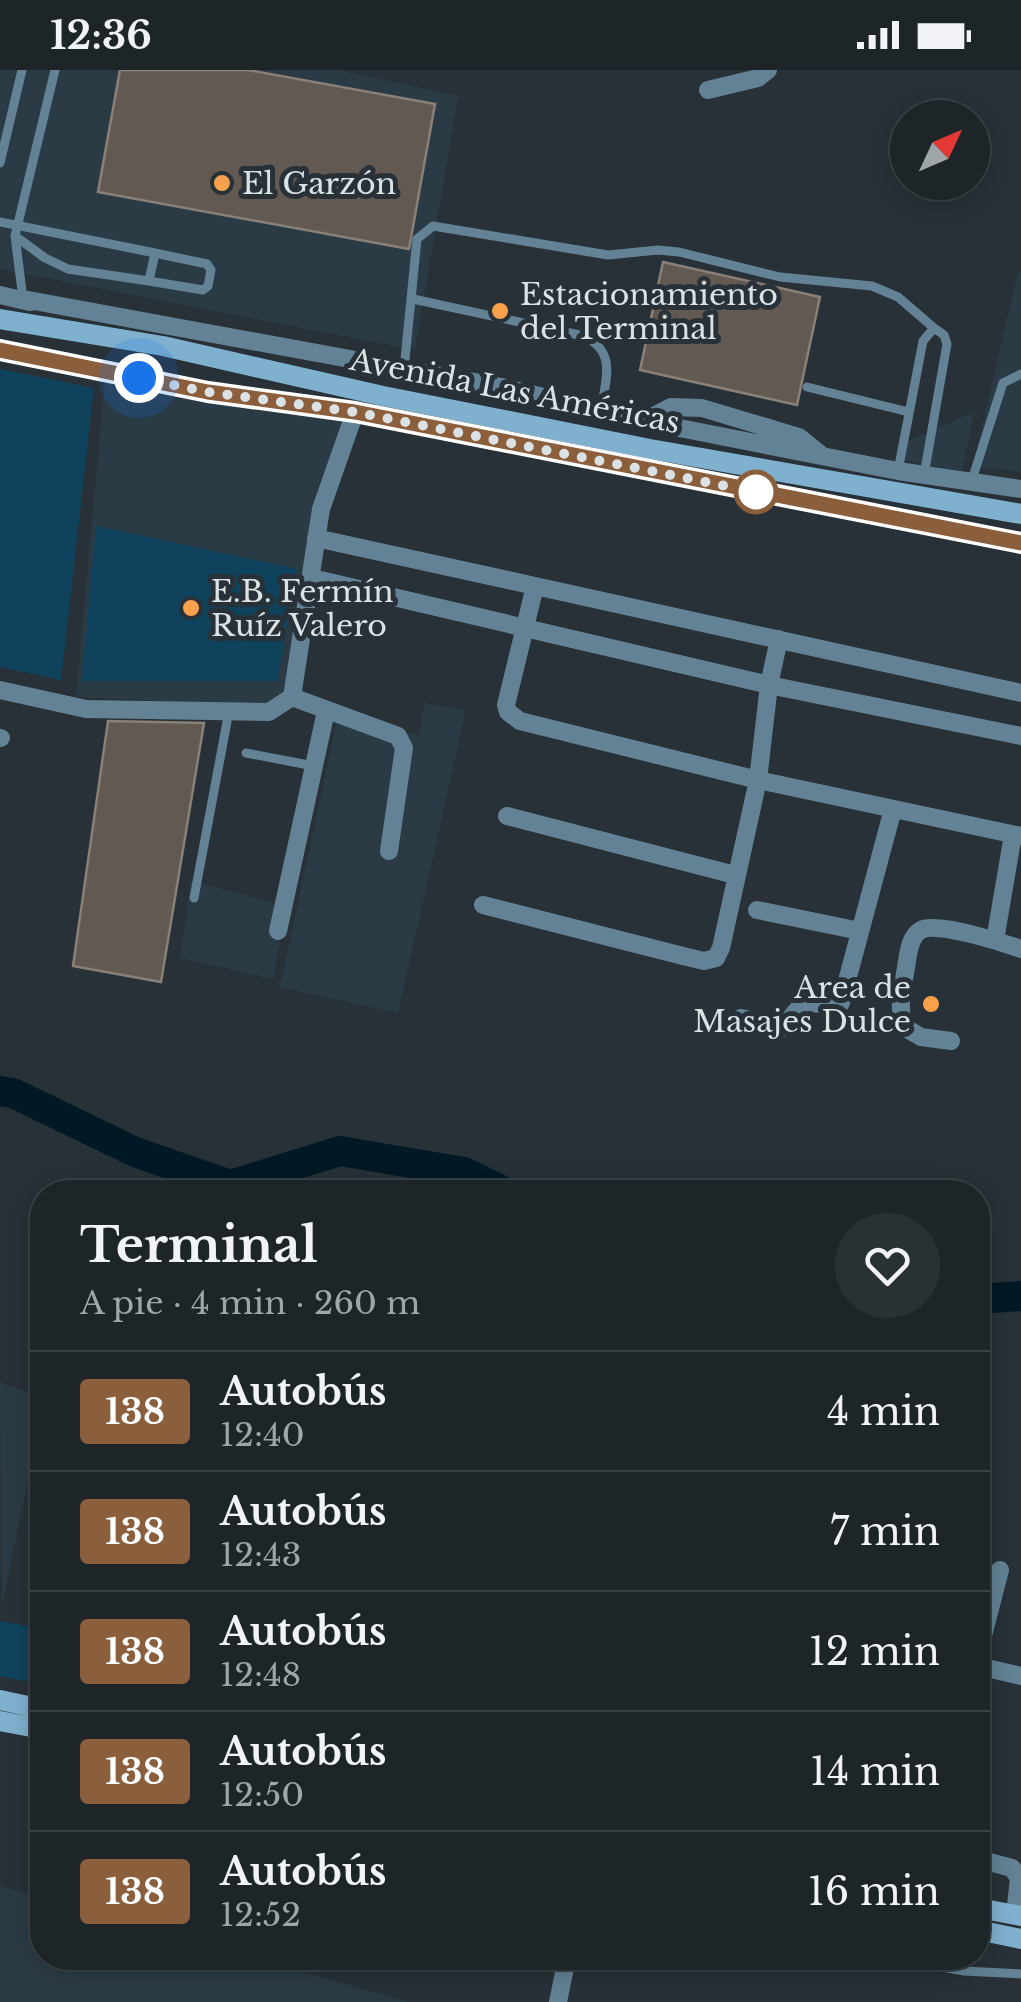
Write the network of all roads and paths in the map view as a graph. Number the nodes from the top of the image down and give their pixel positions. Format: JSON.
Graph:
{"nodes":[{"id":1,"x":22,"y":70,"type":"edge"},
{"id":2,"x":55,"y":70,"type":"edge"},
{"id":3,"x":768,"y":70,"type":"edge"},
{"id":4,"x":708,"y":90,"type":"dead end"},
{"id":5,"x":0,"y":163,"type":"edge"},
{"id":6,"x":0,"y":222,"type":"edge"},
{"id":7,"x":16,"y":231,"type":"junction"},
{"id":8,"x":156,"y":252,"type":"junction"},
{"id":9,"x":149,"y":281,"type":"junction"},
{"id":10,"x":0,"y":295,"type":"edge"},
{"id":11,"x":22,"y":299,"type":"junction"},
{"id":12,"x":413,"y":299,"type":"junction"},
{"id":13,"x":0,"y":319,"type":"edge"},
{"id":14,"x":934,"y":328,"type":"junction"},
{"id":15,"x":164,"y":346,"type":"junction"},
{"id":16,"x":0,"y":350,"type":"edge"},
{"id":17,"x":361,"y":363,"type":"junction"},
{"id":18,"x":404,"y":368,"type":"junction"},
{"id":19,"x":1021,"y":374,"type":"edge"},
{"id":20,"x":305,"y":380,"type":"junction"},
{"id":21,"x":807,"y":387,"type":"dead end"},
{"id":22,"x":355,"y":412,"type":"junction"},
{"id":23,"x":909,"y":412,"type":"junction"},
{"id":24,"x":601,"y":413,"type":"junction"},
{"id":25,"x":898,"y":471,"type":"junction"},
{"id":26,"x":924,"y":475,"type":"junction"},
{"id":27,"x":971,"y":483,"type":"junction"},
{"id":28,"x":1021,"y":489,"type":"edge"},
{"id":29,"x":1021,"y":514,"type":"edge"},
{"id":30,"x":316,"y":538,"type":"junction"},
{"id":31,"x":1021,"y":543,"type":"edge"},
{"id":32,"x":312,"y":578,"type":"junction"},
{"id":33,"x":536,"y":586,"type":"junction"},
{"id":34,"x":525,"y":628,"type":"junction"},
{"id":35,"x":780,"y":640,"type":"junction"},
{"id":36,"x":768,"y":686,"type":"junction"},
{"id":37,"x":0,"y":690,"type":"edge"},
{"id":38,"x":1021,"y":692,"type":"edge"},
{"id":39,"x":292,"y":697,"type":"junction"},
{"id":40,"x":229,"y":711,"type":"junction"},
{"id":41,"x":326,"y":712,"type":"junction"},
{"id":42,"x":1021,"y":736,"type":"edge"},
{"id":43,"x":246,"y":753,"type":"dead end"},
{"id":44,"x":314,"y":766,"type":"junction"},
{"id":45,"x":758,"y":780,"type":"junction"},
{"id":46,"x":893,"y":809,"type":"junction"},
{"id":47,"x":507,"y":816,"type":"dead end"},
{"id":48,"x":1017,"y":835,"type":"edge"},
{"id":49,"x":389,"y":851,"type":"dead end"},
{"id":50,"x":735,"y":875,"type":"junction"},
{"id":51,"x":194,"y":898,"type":"dead end"},
{"id":52,"x":483,"y":905,"type":"dead end"},
{"id":53,"x":757,"y":910,"type":"dead end"},
{"id":54,"x":860,"y":931,"type":"junction"},
{"id":55,"x":278,"y":932,"type":"dead end"},
{"id":56,"x":995,"y":940,"type":"junction"},
{"id":57,"x":1021,"y":949,"type":"edge"},
{"id":58,"x":741,"y":1018,"type":"dead end"},
{"id":59,"x":951,"y":1041,"type":"dead end"},
{"id":60,"x":1000,"y":1570,"type":"dead end"},
{"id":61,"x":990,"y":1609,"type":"edge"},
{"id":62,"x":990,"y":1669,"type":"edge"},
{"id":63,"x":1021,"y":1676,"type":"edge"},
{"id":64,"x":0,"y":1700,"type":"edge"},
{"id":65,"x":30,"y":1706,"type":"edge"},
{"id":66,"x":0,"y":1721,"type":"edge"},
{"id":67,"x":30,"y":1727,"type":"edge"},
{"id":68,"x":990,"y":1863,"type":"edge"},
{"id":69,"x":990,"y":1910,"type":"edge"},
{"id":70,"x":1018,"y":1916,"type":"edge"},
{"id":71,"x":990,"y":1933,"type":"edge"},
{"id":72,"x":1021,"y":1939,"type":"edge"},
{"id":73,"x":565,"y":1970,"type":"edge"},
{"id":74,"x":954,"y":1970,"type":"edge"},
{"id":75,"x":1021,"y":1974,"type":"edge"},
{"id":76,"x":558,"y":2002,"type":"edge"}],
"edges":[{"from":1,"to":5,"type":"lane"},
{"from":2,"to":7,"type":"lane"},
{"from":3,"to":4,"type":"street"},
{"from":6,"to":7,"type":"lane"},
{"from":7,"to":8,"type":"lane"},
{"from":7,"to":9,"type":"lane"},
{"from":7,"to":11,"type":"lane"},
{"from":8,"to":9,"type":"lane"},
{"from":8,"to":9,"type":"lane"},
{"from":10,"to":11,"type":"street"},
{"from":11,"to":15,"type":"street"},
{"from":11,"to":17,"type":"street"},
{"from":12,"to":14,"type":"lane"},
{"from":12,"to":18,"type":"lane"},
{"from":12,"to":24,"type":"lane"},
{"from":13,"to":15,"type":"street","name":"Avenida Las Américas"},
{"from":14,"to":23,"type":"lane"},
{"from":14,"to":26,"type":"lane"},
{"from":15,"to":20,"type":"street","name":"Avenida Las Américas"},
{"from":16,"to":22,"type":"street","name":"Avenida Las Américas"},
{"from":17,"to":18,"type":"street"},
{"from":17,"to":20,"type":"street"},
{"from":18,"to":24,"type":"street"},
{"from":19,"to":27,"type":"lane"},
{"from":20,"to":29,"type":"street","name":"Avenida Las Américas"},
{"from":21,"to":23,"type":"lane"},
{"from":22,"to":30,"type":"street"},
{"from":22,"to":31,"type":"street","name":"Avenida Las Américas"},
{"from":23,"to":25,"type":"lane"},
{"from":24,"to":25,"type":"street"},
{"from":25,"to":26,"type":"street"},
{"from":26,"to":27,"type":"street"},
{"from":27,"to":28,"type":"street"},
{"from":30,"to":32,"type":"street"},
{"from":30,"to":33,"type":"street"},
{"from":32,"to":34,"type":"street"},
{"from":32,"to":39,"type":"street"},
{"from":33,"to":34,"type":"street"},
{"from":33,"to":35,"type":"street"},
{"from":34,"to":36,"type":"street"},
{"from":34,"to":45,"type":"street"},
{"from":35,"to":36,"type":"street"},
{"from":35,"to":38,"type":"street"},
{"from":36,"to":42,"type":"street"},
{"from":36,"to":45,"type":"street"},
{"from":37,"to":40,"type":"street"},
{"from":39,"to":40,"type":"street"},
{"from":39,"to":41,"type":"street"},
{"from":40,"to":51,"type":"lane"},
{"from":41,"to":44,"type":"street"},
{"from":41,"to":49,"type":"street"},
{"from":43,"to":44,"type":"lane"},
{"from":44,"to":55,"type":"street"},
{"from":45,"to":46,"type":"street"},
{"from":45,"to":50,"type":"street"},
{"from":46,"to":48,"type":"street"},
{"from":46,"to":54,"type":"street"},
{"from":47,"to":50,"type":"street"},
{"from":48,"to":56,"type":"street"},
{"from":50,"to":52,"type":"street"},
{"from":53,"to":54,"type":"street"},
{"from":54,"to":58,"type":"street"},
{"from":56,"to":57,"type":"street"},
{"from":56,"to":59,"type":"street"},
{"from":60,"to":61,"type":"street"},
{"from":62,"to":63,"type":"street"},
{"from":64,"to":65,"type":"street"},
{"from":66,"to":67,"type":"street"},
{"from":68,"to":70,"type":"street"},
{"from":69,"to":70,"type":"street"},
{"from":71,"to":72,"type":"street"},
{"from":73,"to":76,"type":"street"},
{"from":74,"to":75,"type":"lane"}]}
